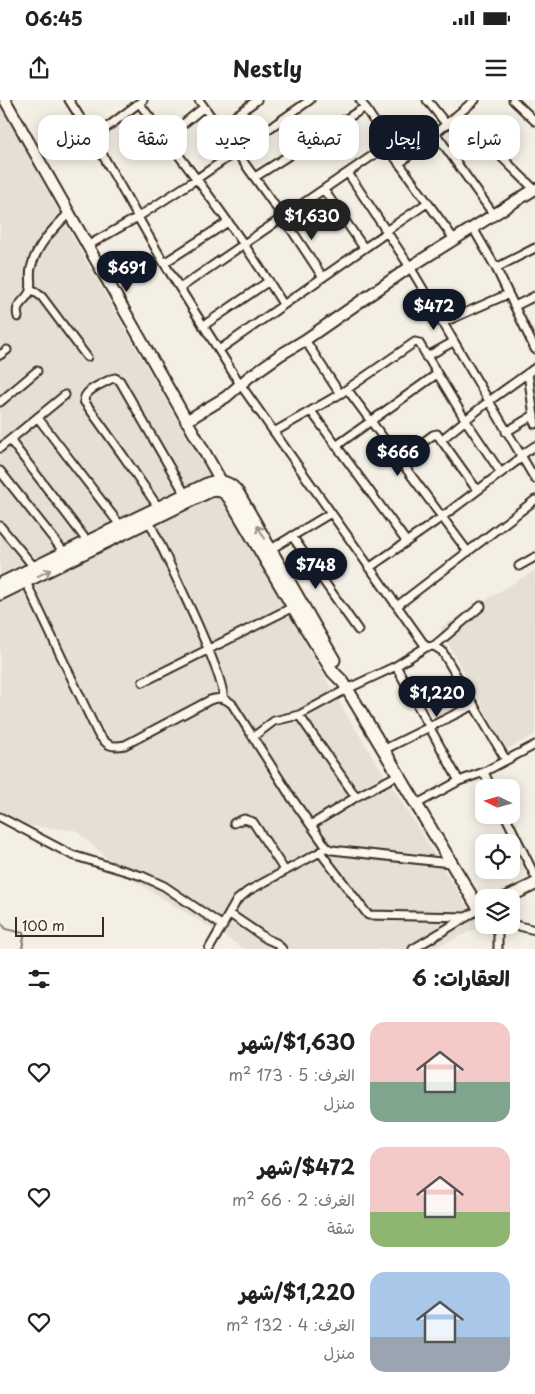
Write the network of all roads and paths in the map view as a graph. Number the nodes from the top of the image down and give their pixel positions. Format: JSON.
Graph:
{"nodes":[{"id":1,"x":5,"y":100,"type":"edge"},
{"id":2,"x":69,"y":100,"type":"edge"},
{"id":3,"x":199,"y":100,"type":"edge"},
{"id":4,"x":257,"y":100,"type":"edge"},
{"id":5,"x":310,"y":100,"type":"edge"},
{"id":6,"x":427,"y":100,"type":"edge"},
{"id":7,"x":475,"y":100,"type":"edge"},
{"id":8,"x":513,"y":100,"type":"edge"},
{"id":9,"x":141,"y":102,"type":"edge"},
{"id":10,"x":362,"y":103,"type":"edge"},
{"id":11,"x":204,"y":107,"type":"junction"},
{"id":12,"x":459,"y":114,"type":"junction"},
{"id":13,"x":78,"y":115,"type":"edge"},
{"id":14,"x":150,"y":115,"type":"edge"},
{"id":15,"x":210,"y":115,"type":"edge"},
{"id":16,"x":237,"y":115,"type":"edge"},
{"id":17,"x":370,"y":115,"type":"edge"},
{"id":18,"x":187,"y":121,"type":"edge"},
{"id":19,"x":535,"y":121,"type":"edge"},
{"id":20,"x":447,"y":125,"type":"junction"},
{"id":21,"x":109,"y":126,"type":"edge"},
{"id":22,"x":269,"y":128,"type":"edge"},
{"id":23,"x":439,"y":132,"type":"edge"},
{"id":24,"x":439,"y":138,"type":"edge"},
{"id":25,"x":369,"y":159,"type":"edge"},
{"id":26,"x":106,"y":160,"type":"edge"},
{"id":27,"x":184,"y":160,"type":"edge"},
{"id":28,"x":223,"y":160,"type":"edge"},
{"id":29,"x":243,"y":160,"type":"edge"},
{"id":30,"x":397,"y":160,"type":"edge"},
{"id":31,"x":404,"y":160,"type":"edge"},
{"id":32,"x":399,"y":164,"type":"junction"},
{"id":33,"x":348,"y":174,"type":"junction"},
{"id":34,"x":255,"y":177,"type":"junction"},
{"id":35,"x":198,"y":178,"type":"junction"},
{"id":36,"x":324,"y":190,"type":"junction"},
{"id":37,"x":535,"y":190,"type":"edge"},
{"id":38,"x":428,"y":203,"type":"junction"},
{"id":39,"x":68,"y":214,"type":"junction"},
{"id":40,"x":494,"y":215,"type":"junction"},
{"id":41,"x":138,"y":217,"type":"junction"},
{"id":42,"x":283,"y":217,"type":"junction"},
{"id":43,"x":228,"y":222,"type":"junction"},
{"id":44,"x":473,"y":228,"type":"junction"},
{"id":45,"x":386,"y":232,"type":"junction"},
{"id":46,"x":454,"y":239,"type":"junction"},
{"id":47,"x":243,"y":244,"type":"junction"},
{"id":48,"x":87,"y":246,"type":"junction"},
{"id":49,"x":364,"y":248,"type":"junction"},
{"id":50,"x":535,"y":248,"type":"edge"},
{"id":51,"x":164,"y":263,"type":"junction"},
{"id":52,"x":410,"y":268,"type":"junction"},
{"id":53,"x":496,"y":268,"type":"junction"},
{"id":54,"x":322,"y":276,"type":"junction"},
{"id":55,"x":269,"y":281,"type":"junction"},
{"id":56,"x":30,"y":288,"type":"junction"},
{"id":57,"x":180,"y":288,"type":"junction"},
{"id":58,"x":508,"y":294,"type":"junction"},
{"id":59,"x":535,"y":296,"type":"edge"},
{"id":60,"x":283,"y":304,"type":"junction"},
{"id":61,"x":515,"y":306,"type":"junction"},
{"id":62,"x":18,"y":317,"type":"dead end"},
{"id":63,"x":442,"y":323,"type":"junction"},
{"id":64,"x":204,"y":326,"type":"junction"},
{"id":65,"x":304,"y":340,"type":"junction"},
{"id":66,"x":453,"y":342,"type":"junction"},
{"id":67,"x":534,"y":345,"type":"edge"},
{"id":68,"x":6,"y":350,"type":"dead end"},
{"id":69,"x":219,"y":350,"type":"junction"},
{"id":70,"x":0,"y":356,"type":"edge"},
{"id":71,"x":87,"y":357,"type":"dead end"},
{"id":72,"x":426,"y":357,"type":"junction"},
{"id":73,"x":535,"y":368,"type":"edge"},
{"id":74,"x":37,"y":371,"type":"dead end"},
{"id":75,"x":528,"y":373,"type":"junction"},
{"id":76,"x":437,"y":374,"type":"junction"},
{"id":77,"x":240,"y":384,"type":"junction"},
{"id":78,"x":347,"y":389,"type":"junction"},
{"id":79,"x":340,"y":394,"type":"junction"},
{"id":80,"x":65,"y":395,"type":"dead end"},
{"id":81,"x":489,"y":401,"type":"junction"},
{"id":82,"x":0,"y":402,"type":"edge"},
{"id":83,"x":534,"y":410,"type":"edge"},
{"id":84,"x":311,"y":411,"type":"junction"},
{"id":85,"x":38,"y":418,"type":"junction"},
{"id":86,"x":370,"y":420,"type":"junction"},
{"id":87,"x":466,"y":420,"type":"junction"},
{"id":88,"x":186,"y":421,"type":"junction"},
{"id":89,"x":535,"y":424,"type":"edge"},
{"id":90,"x":274,"y":432,"type":"junction"},
{"id":91,"x":506,"y":432,"type":"junction"},
{"id":92,"x":10,"y":440,"type":"junction"},
{"id":93,"x":441,"y":440,"type":"junction"},
{"id":94,"x":336,"y":446,"type":"junction"},
{"id":95,"x":535,"y":446,"type":"edge"},
{"id":96,"x":0,"y":448,"type":"edge"},
{"id":97,"x":521,"y":457,"type":"junction"},
{"id":98,"x":399,"y":460,"type":"junction"},
{"id":99,"x":0,"y":471,"type":"edge"},
{"id":100,"x":501,"y":473,"type":"junction"},
{"id":101,"x":535,"y":479,"type":"edge"},
{"id":102,"x":221,"y":486,"type":"junction"},
{"id":103,"x":477,"y":490,"type":"junction"},
{"id":104,"x":185,"y":494,"type":"junction"},
{"id":105,"x":535,"y":500,"type":"edge"},
{"id":106,"x":158,"y":507,"type":"junction"},
{"id":107,"x":330,"y":513,"type":"junction"},
{"id":108,"x":442,"y":517,"type":"junction"},
{"id":109,"x":149,"y":521,"type":"junction"},
{"id":110,"x":120,"y":525,"type":"junction"},
{"id":111,"x":0,"y":526,"type":"edge"},
{"id":112,"x":292,"y":536,"type":"junction"},
{"id":113,"x":87,"y":541,"type":"junction"},
{"id":114,"x":406,"y":541,"type":"junction"},
{"id":115,"x":271,"y":549,"type":"junction"},
{"id":116,"x":64,"y":552,"type":"junction"},
{"id":117,"x":468,"y":552,"type":"junction"},
{"id":118,"x":535,"y":557,"type":"edge"},
{"id":119,"x":519,"y":566,"type":"dead end"},
{"id":120,"x":34,"y":567,"type":"junction"},
{"id":121,"x":369,"y":568,"type":"junction"},
{"id":122,"x":26,"y":582,"type":"junction"},
{"id":123,"x":0,"y":584,"type":"edge"},
{"id":124,"x":0,"y":594,"type":"edge"},
{"id":125,"x":396,"y":606,"type":"junction"},
{"id":126,"x":481,"y":606,"type":"dead end"},
{"id":127,"x":293,"y":607,"type":"junction"},
{"id":128,"x":358,"y":630,"type":"dead end"},
{"id":129,"x":434,"y":646,"type":"junction"},
{"id":130,"x":426,"y":647,"type":"junction"},
{"id":131,"x":208,"y":649,"type":"junction"},
{"id":132,"x":396,"y":666,"type":"junction"},
{"id":133,"x":143,"y":682,"type":"dead end"},
{"id":134,"x":345,"y":685,"type":"junction"},
{"id":135,"x":223,"y":699,"type":"junction"},
{"id":136,"x":474,"y":705,"type":"junction"},
{"id":137,"x":300,"y":715,"type":"junction"},
{"id":138,"x":429,"y":727,"type":"junction"},
{"id":139,"x":253,"y":737,"type":"junction"},
{"id":140,"x":535,"y":746,"type":"edge"},
{"id":141,"x":382,"y":750,"type":"junction"},
{"id":142,"x":506,"y":760,"type":"junction"},
{"id":143,"x":484,"y":772,"type":"junction"},
{"id":144,"x":398,"y":776,"type":"junction"},
{"id":145,"x":487,"y":779,"type":"edge"},
{"id":146,"x":459,"y":781,"type":"junction"},
{"id":147,"x":356,"y":797,"type":"junction"},
{"id":148,"x":415,"y":805,"type":"junction"},
{"id":149,"x":0,"y":817,"type":"edge"},
{"id":150,"x":234,"y":823,"type":"dead end"},
{"id":151,"x":509,"y":824,"type":"edge"},
{"id":152,"x":311,"y":825,"type":"junction"},
{"id":153,"x":324,"y":850,"type":"junction"},
{"id":154,"x":450,"y":862,"type":"junction"},
{"id":155,"x":285,"y":871,"type":"junction"},
{"id":156,"x":535,"y":876,"type":"edge"},
{"id":157,"x":535,"y":884,"type":"edge"},
{"id":158,"x":520,"y":891,"type":"edge"},
{"id":159,"x":475,"y":897,"type":"edge"},
{"id":160,"x":475,"y":911,"type":"edge"},
{"id":161,"x":230,"y":914,"type":"junction"},
{"id":162,"x":467,"y":917,"type":"junction"},
{"id":163,"x":223,"y":926,"type":"junction"},
{"id":164,"x":520,"y":926,"type":"edge"},
{"id":165,"x":535,"y":930,"type":"edge"},
{"id":166,"x":498,"y":934,"type":"edge"},
{"id":167,"x":209,"y":949,"type":"edge"},
{"id":168,"x":282,"y":949,"type":"edge"},
{"id":169,"x":414,"y":949,"type":"edge"},
{"id":170,"x":498,"y":949,"type":"edge"}],
"edges":[{"from":1,"to":39,"type":"street"},
{"from":2,"to":13,"type":"street"},
{"from":3,"to":11,"type":"street"},
{"from":4,"to":16,"type":"street"},
{"from":5,"to":22,"type":"street"},
{"from":6,"to":20,"type":"street"},
{"from":7,"to":12,"type":"street"},
{"from":8,"to":19,"type":"street"},
{"from":9,"to":14,"type":"street"},
{"from":9,"to":21,"type":"street"},
{"from":10,"to":17,"type":"street"},
{"from":10,"to":34,"type":"street"},
{"from":11,"to":15,"type":"street"},
{"from":11,"to":18,"type":"street"},
{"from":12,"to":20,"type":"street"},
{"from":12,"to":37,"type":"street"},
{"from":20,"to":23,"type":"street"},
{"from":24,"to":40,"type":"street"},
{"from":25,"to":33,"type":"street"},
{"from":26,"to":41,"type":"street"},
{"from":27,"to":35,"type":"street"},
{"from":28,"to":35,"type":"street"},
{"from":29,"to":34,"type":"street"},
{"from":30,"to":32,"type":"street"},
{"from":31,"to":32,"type":"street"},
{"from":32,"to":38,"type":"street"},
{"from":33,"to":36,"type":"street"},
{"from":33,"to":45,"type":"street"},
{"from":34,"to":42,"type":"street"},
{"from":35,"to":41,"type":"street"},
{"from":35,"to":43,"type":"street"},
{"from":36,"to":42,"type":"street"},
{"from":36,"to":49,"type":"street"},
{"from":37,"to":40,"type":"street"},
{"from":38,"to":45,"type":"street"},
{"from":38,"to":46,"type":"street"},
{"from":39,"to":48,"type":"street"},
{"from":39,"to":56,"type":"street"},
{"from":40,"to":44,"type":"street"},
{"from":41,"to":48,"type":"street"},
{"from":41,"to":51,"type":"street"},
{"from":42,"to":47,"type":"street"},
{"from":42,"to":54,"type":"street"},
{"from":43,"to":47,"type":"street"},
{"from":43,"to":51,"type":"street"},
{"from":44,"to":46,"type":"street"},
{"from":44,"to":53,"type":"street"},
{"from":45,"to":49,"type":"street"},
{"from":45,"to":52,"type":"street"},
{"from":46,"to":52,"type":"street"},
{"from":47,"to":55,"type":"street"},
{"from":47,"to":57,"type":"street"},
{"from":48,"to":88,"type":"street"},
{"from":49,"to":54,"type":"street"},
{"from":50,"to":53,"type":"street"},
{"from":51,"to":57,"type":"street"},
{"from":52,"to":63,"type":"street"},
{"from":52,"to":65,"type":"street"},
{"from":53,"to":58,"type":"street"},
{"from":54,"to":60,"type":"street"},
{"from":55,"to":60,"type":"street"},
{"from":55,"to":64,"type":"street"},
{"from":56,"to":62,"type":"street"},
{"from":56,"to":71,"type":"street"},
{"from":57,"to":64,"type":"street"},
{"from":58,"to":61,"type":"street"},
{"from":58,"to":63,"type":"street"},
{"from":59,"to":61,"type":"street"},
{"from":60,"to":69,"type":"street"},
{"from":61,"to":67,"type":"street"},
{"from":63,"to":66,"type":"street"},
{"from":64,"to":69,"type":"street"},
{"from":65,"to":77,"type":"street"},
{"from":65,"to":79,"type":"street"},
{"from":66,"to":72,"type":"street"},
{"from":66,"to":81,"type":"street"},
{"from":68,"to":70,"type":"street"},
{"from":69,"to":77,"type":"street"},
{"from":72,"to":76,"type":"street"},
{"from":72,"to":78,"type":"street"},
{"from":73,"to":75,"type":"street"},
{"from":74,"to":82,"type":"street"},
{"from":75,"to":81,"type":"street"},
{"from":75,"to":83,"type":"street"},
{"from":76,"to":86,"type":"street"},
{"from":76,"to":87,"type":"street"},
{"from":77,"to":88,"type":"street"},
{"from":77,"to":90,"type":"street"},
{"from":78,"to":79,"type":"street"},
{"from":78,"to":86,"type":"street"},
{"from":79,"to":84,"type":"street"},
{"from":80,"to":85,"type":"street"},
{"from":81,"to":87,"type":"street"},
{"from":81,"to":91,"type":"street"},
{"from":83,"to":89,"type":"street"},
{"from":83,"to":91,"type":"street"},
{"from":84,"to":90,"type":"street"},
{"from":84,"to":94,"type":"street"},
{"from":85,"to":92,"type":"street"},
{"from":85,"to":110,"type":"street"},
{"from":86,"to":94,"type":"street"},
{"from":86,"to":98,"type":"street"},
{"from":87,"to":93,"type":"street"},
{"from":87,"to":100,"type":"street"},
{"from":88,"to":102,"type":"street"},
{"from":90,"to":107,"type":"street"},
{"from":91,"to":97,"type":"street"},
{"from":92,"to":96,"type":"street"},
{"from":92,"to":113,"type":"street"},
{"from":93,"to":98,"type":"street"},
{"from":93,"to":103,"type":"street"},
{"from":94,"to":114,"type":"street"},
{"from":95,"to":97,"type":"street"},
{"from":97,"to":100,"type":"street"},
{"from":97,"to":101,"type":"street"},
{"from":98,"to":108,"type":"street"},
{"from":99,"to":116,"type":"street"},
{"from":100,"to":103,"type":"street"},
{"from":102,"to":104,"type":"main road"},
{"from":102,"to":109,"type":"main road"},
{"from":115,"to":102,"type":"main road","one_way":true},
{"from":102,"to":127,"type":"main road"},
{"from":103,"to":108,"type":"street"},
{"from":104,"to":106,"type":"main road"},
{"from":104,"to":106,"type":"street"},
{"from":105,"to":117,"type":"street"},
{"from":106,"to":110,"type":"main road"},
{"from":107,"to":112,"type":"street"},
{"from":107,"to":121,"type":"street"},
{"from":108,"to":114,"type":"street"},
{"from":108,"to":117,"type":"street"},
{"from":122,"to":109,"type":"main road","one_way":true},
{"from":109,"to":131,"type":"street"},
{"from":110,"to":113,"type":"main road"},
{"from":111,"to":120,"type":"street"},
{"from":112,"to":115,"type":"street"},
{"from":112,"to":128,"type":"street"},
{"from":113,"to":116,"type":"main road"},
{"from":114,"to":121,"type":"street"},
{"from":115,"to":134,"type":"main road"},
{"from":116,"to":120,"type":"main road"},
{"from":117,"to":125,"type":"street"},
{"from":118,"to":119,"type":"street"},
{"from":120,"to":123,"type":"main road"},
{"from":121,"to":125,"type":"street"},
{"from":122,"to":124,"type":"main road"},
{"from":122,"to":135,"type":"street"},
{"from":125,"to":130,"type":"street"},
{"from":126,"to":129,"type":"street"},
{"from":127,"to":131,"type":"street"},
{"from":127,"to":134,"type":"main road"},
{"from":129,"to":130,"type":"street"},
{"from":129,"to":136,"type":"street"},
{"from":130,"to":132,"type":"street"},
{"from":131,"to":133,"type":"street"},
{"from":131,"to":135,"type":"street"},
{"from":132,"to":134,"type":"street"},
{"from":132,"to":138,"type":"street"},
{"from":134,"to":137,"type":"street"},
{"from":134,"to":141,"type":"main road"},
{"from":135,"to":139,"type":"street"},
{"from":136,"to":138,"type":"street"},
{"from":136,"to":142,"type":"street"},
{"from":137,"to":139,"type":"street"},
{"from":137,"to":147,"type":"street"},
{"from":138,"to":141,"type":"street"},
{"from":138,"to":146,"type":"street"},
{"from":139,"to":152,"type":"street"},
{"from":140,"to":142,"type":"street"},
{"from":141,"to":144,"type":"main road"},
{"from":142,"to":143,"type":"street"},
{"from":143,"to":145,"type":"street"},
{"from":143,"to":146,"type":"street"},
{"from":144,"to":147,"type":"street"},
{"from":144,"to":148,"type":"main road"},
{"from":146,"to":148,"type":"street"},
{"from":147,"to":152,"type":"street"},
{"from":148,"to":154,"type":"main road"},
{"from":149,"to":163,"type":"street"},
{"from":150,"to":155,"type":"street"},
{"from":151,"to":156,"type":"street"},
{"from":152,"to":153,"type":"street"},
{"from":153,"to":154,"type":"street"},
{"from":153,"to":155,"type":"street"},
{"from":153,"to":162,"type":"street"},
{"from":154,"to":159,"type":"main road"},
{"from":155,"to":161,"type":"street"},
{"from":157,"to":158,"type":"main road"},
{"from":160,"to":162,"type":"street"},
{"from":161,"to":163,"type":"street"},
{"from":161,"to":168,"type":"street"},
{"from":162,"to":169,"type":"street"},
{"from":163,"to":167,"type":"street"},
{"from":164,"to":165,"type":"street"},
{"from":166,"to":170,"type":"street"}]}
